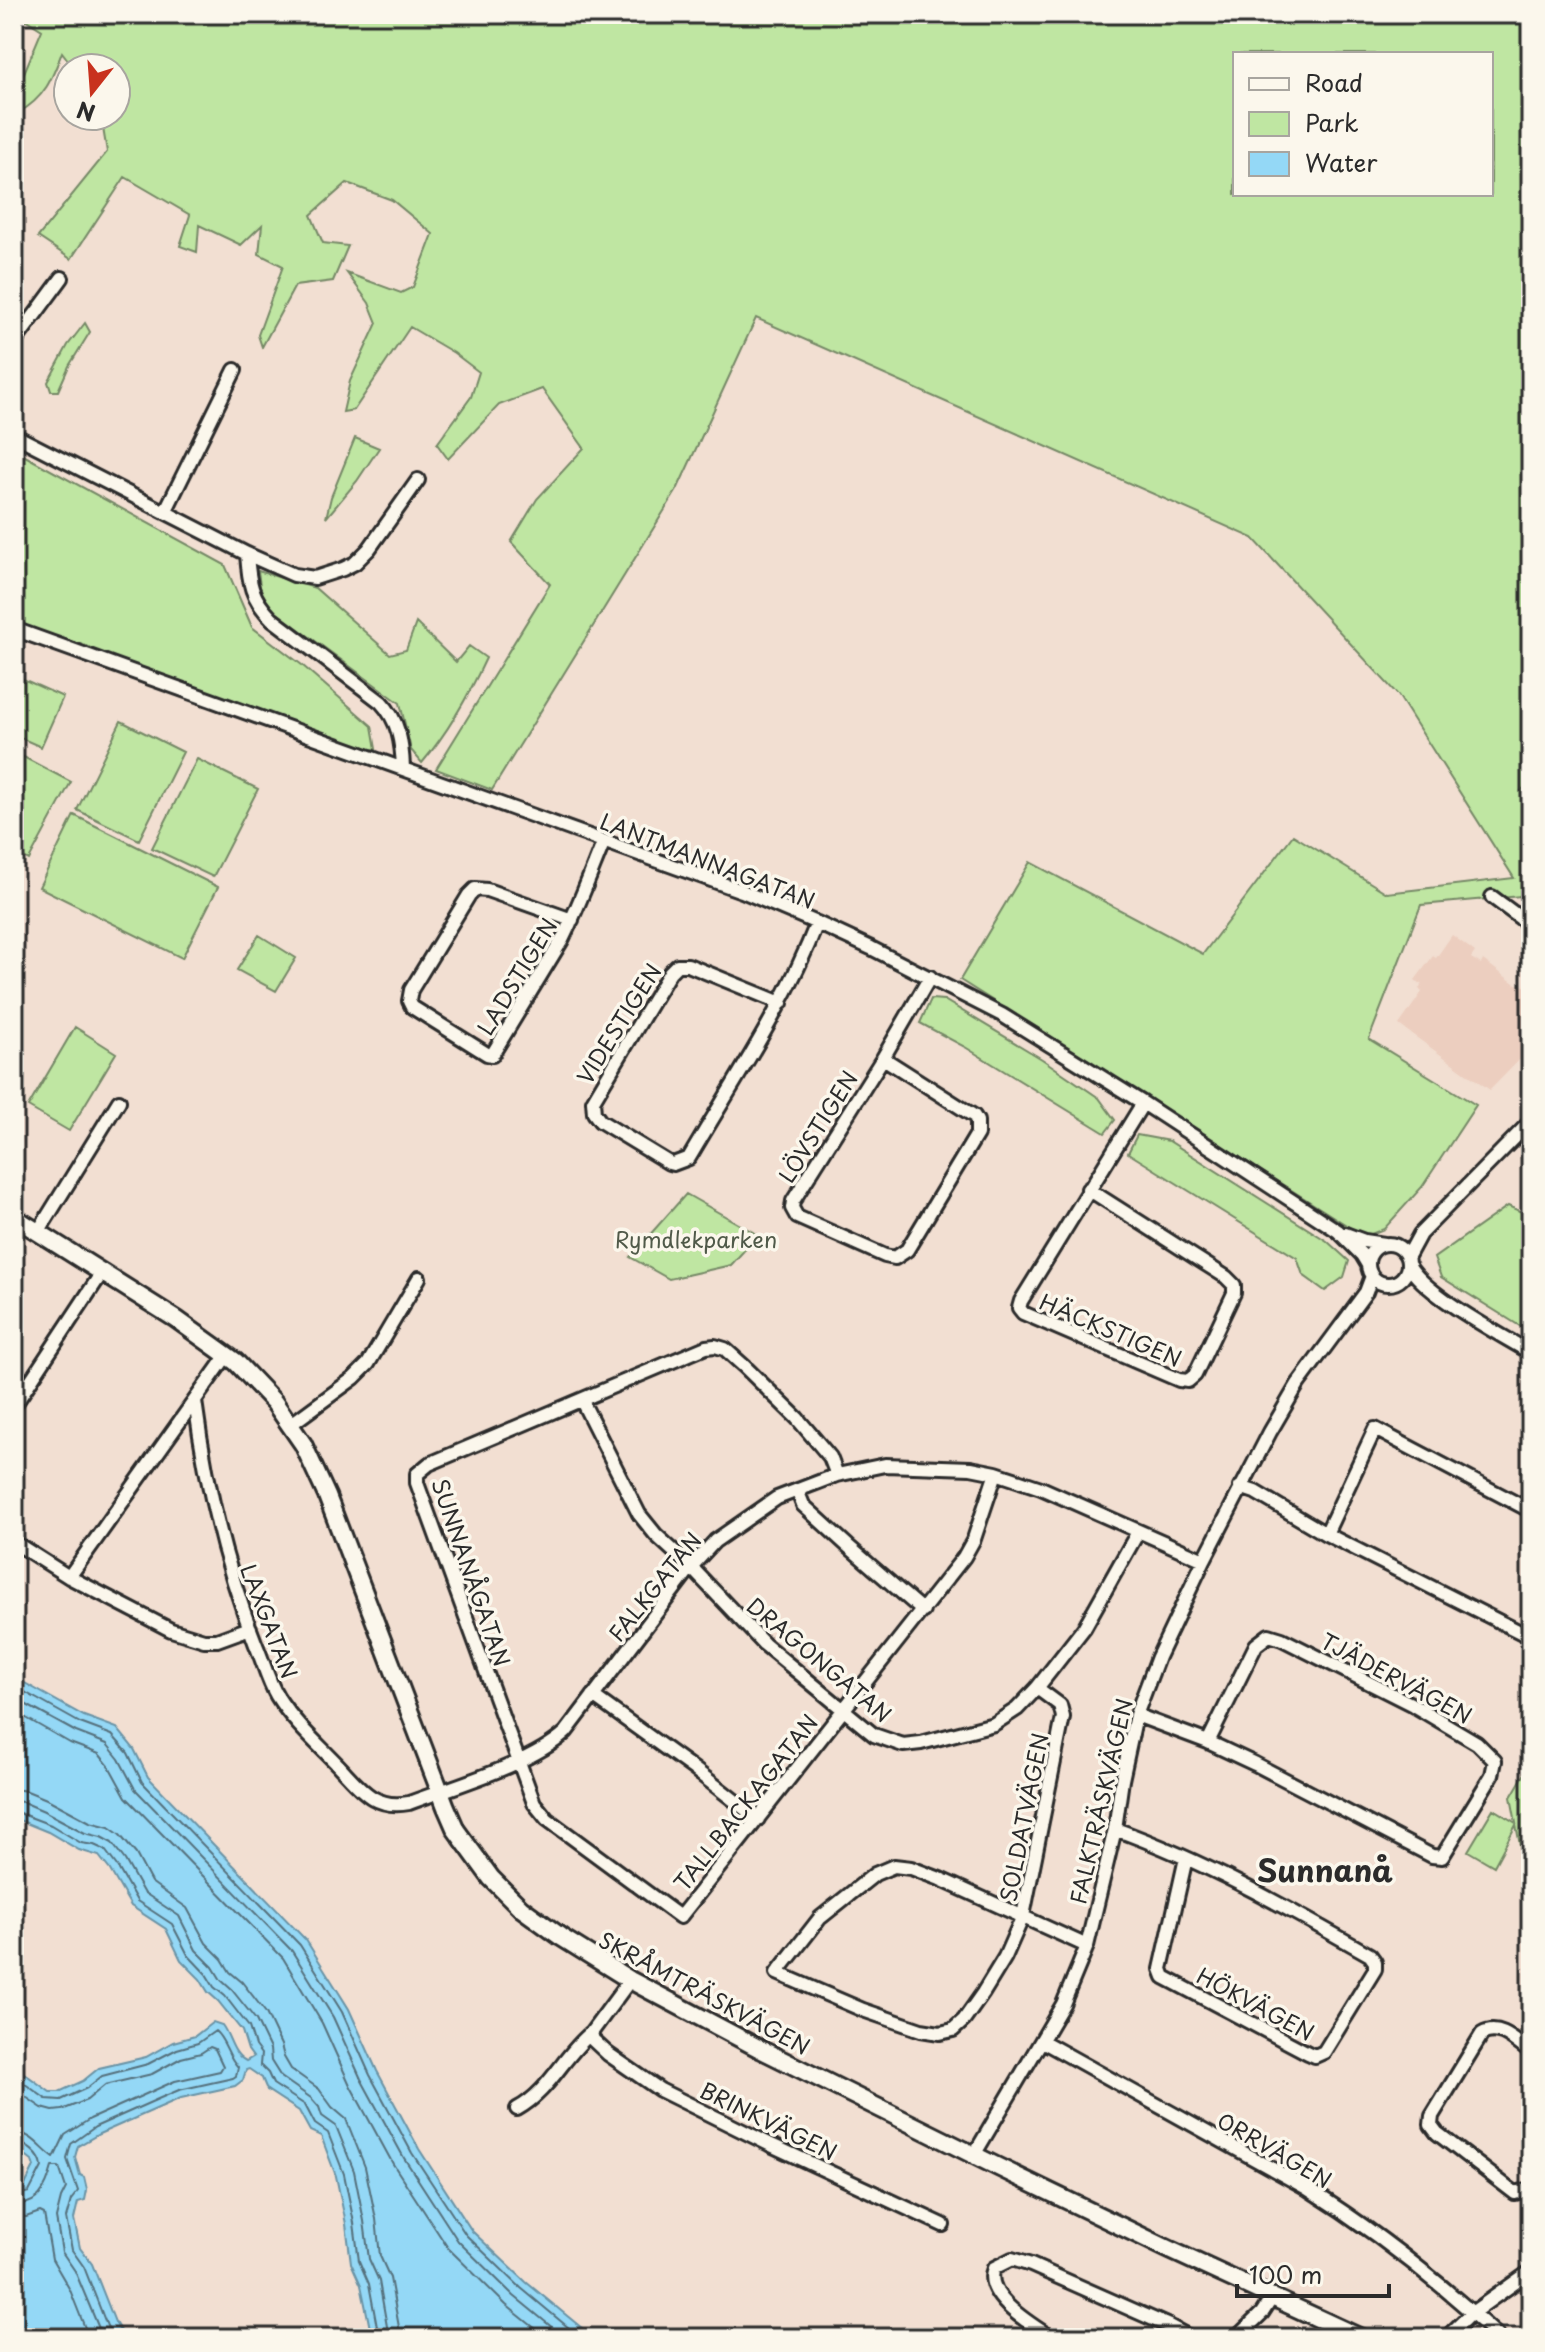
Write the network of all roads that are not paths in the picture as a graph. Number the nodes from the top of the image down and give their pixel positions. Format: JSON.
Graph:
{"nodes":[{"id":1,"x":62,"y":278,"type":"dead end"},
{"id":2,"x":14,"y":343,"type":"edge"},
{"id":3,"x":235,"y":370,"type":"dead end"},
{"id":4,"x":14,"y":435,"type":"edge"},
{"id":5,"x":418,"y":480,"type":"dead end"},
{"id":6,"x":165,"y":512,"type":"junction"},
{"id":7,"x":247,"y":554,"type":"junction"},
{"id":8,"x":14,"y":629,"type":"edge"},
{"id":9,"x":403,"y":768,"type":"junction"},
{"id":10,"x":604,"y":841,"type":"junction"},
{"id":11,"x":1492,"y":897,"type":"dead end"},
{"id":12,"x":572,"y":920,"type":"junction"},
{"id":13,"x":817,"y":923,"type":"junction"},
{"id":14,"x":1531,"y":926,"type":"edge"},
{"id":15,"x":930,"y":977,"type":"junction"},
{"id":16,"x":781,"y":1003,"type":"junction"},
{"id":17,"x":883,"y":1058,"type":"junction"},
{"id":18,"x":119,"y":1101,"type":"dead end"},
{"id":19,"x":1143,"y":1103,"type":"junction"},
{"id":20,"x":1531,"y":1121,"type":"edge"},
{"id":21,"x":1088,"y":1189,"type":"junction"},
{"id":22,"x":14,"y":1217,"type":"edge"},
{"id":23,"x":1338,"y":1231,"type":"junction"},
{"id":24,"x":38,"y":1232,"type":"junction"},
{"id":25,"x":1420,"y":1234,"type":"junction"},
{"id":26,"x":1390,"y":1245,"type":"junction"},
{"id":27,"x":1407,"y":1261,"type":"junction"},
{"id":28,"x":103,"y":1271,"type":"junction"},
{"id":29,"x":1379,"y":1277,"type":"junction"},
{"id":30,"x":419,"y":1278,"type":"dead end"},
{"id":31,"x":1432,"y":1291,"type":"junction"},
{"id":32,"x":1531,"y":1353,"type":"edge"},
{"id":33,"x":227,"y":1355,"type":"junction"},
{"id":34,"x":195,"y":1401,"type":"junction"},
{"id":35,"x":582,"y":1401,"type":"junction"},
{"id":36,"x":14,"y":1406,"type":"edge"},
{"id":37,"x":290,"y":1425,"type":"junction"},
{"id":38,"x":996,"y":1473,"type":"junction"},
{"id":39,"x":837,"y":1475,"type":"junction"},
{"id":40,"x":1240,"y":1487,"type":"junction"},
{"id":41,"x":797,"y":1490,"type":"junction"},
{"id":42,"x":1531,"y":1511,"type":"edge"},
{"id":43,"x":1138,"y":1532,"type":"junction"},
{"id":44,"x":1326,"y":1534,"type":"junction"},
{"id":45,"x":14,"y":1542,"type":"edge"},
{"id":46,"x":1204,"y":1560,"type":"junction"},
{"id":47,"x":691,"y":1567,"type":"junction"},
{"id":48,"x":69,"y":1577,"type":"junction"},
{"id":49,"x":923,"y":1611,"type":"junction"},
{"id":50,"x":1531,"y":1625,"type":"edge"},
{"id":51,"x":250,"y":1628,"type":"junction"},
{"id":52,"x":1037,"y":1688,"type":"junction"},
{"id":53,"x":593,"y":1696,"type":"junction"},
{"id":54,"x":843,"y":1711,"type":"junction"},
{"id":55,"x":1136,"y":1715,"type":"junction"},
{"id":56,"x":1208,"y":1742,"type":"junction"},
{"id":57,"x":517,"y":1762,"type":"junction"},
{"id":58,"x":438,"y":1792,"type":"junction"},
{"id":59,"x":758,"y":1819,"type":"junction"},
{"id":60,"x":1115,"y":1829,"type":"junction"},
{"id":61,"x":1186,"y":1858,"type":"junction"},
{"id":62,"x":1023,"y":1916,"type":"junction"},
{"id":63,"x":680,"y":1917,"type":"joint"},
{"id":64,"x":1087,"y":1946,"type":"junction"},
{"id":65,"x":630,"y":1980,"type":"junction"},
{"id":66,"x":591,"y":2033,"type":"junction"},
{"id":67,"x":1042,"y":2041,"type":"junction"},
{"id":68,"x":1531,"y":2053,"type":"edge"},
{"id":69,"x":517,"y":2109,"type":"dead end"},
{"id":70,"x":974,"y":2155,"type":"junction"},
{"id":71,"x":1531,"y":2189,"type":"edge"},
{"id":72,"x":943,"y":2225,"type":"dead end"},
{"id":73,"x":1531,"y":2271,"type":"edge"},
{"id":74,"x":1273,"y":2296,"type":"junction"},
{"id":75,"x":1472,"y":2313,"type":"junction"},
{"id":76,"x":1456,"y":2332,"type":"edge"},
{"id":77,"x":1052,"y":2338,"type":"edge"},
{"id":78,"x":1191,"y":2338,"type":"edge"},
{"id":79,"x":1236,"y":2338,"type":"edge"},
{"id":80,"x":1361,"y":2338,"type":"edge"},
{"id":81,"x":1446,"y":2338,"type":"edge"},
{"id":82,"x":1500,"y":2338,"type":"edge"}],
"edges":[{"from":1,"to":2,"type":"street"},
{"from":3,"to":6,"type":"street"},
{"from":4,"to":6,"type":"street"},
{"from":5,"to":7,"type":"street"},
{"from":6,"to":7,"type":"street"},
{"from":7,"to":9,"type":"street"},
{"from":8,"to":9,"type":"street","name":"LANTMANNAGATAN"},
{"from":9,"to":10,"type":"street","name":"LANTMANNAGATAN"},
{"from":10,"to":12,"type":"street","name":"LADSTIGEN"},
{"from":10,"to":13,"type":"street","name":"LANTMANNAGATAN"},
{"from":11,"to":14,"type":"street"},
{"from":12,"to":12,"type":"street","name":"LADSTIGEN"},
{"from":13,"to":15,"type":"street","name":"LANTMANNAGATAN"},
{"from":13,"to":16,"type":"street","name":"VIDESTIGEN"},
{"from":15,"to":17,"type":"street","name":"LÖVSTIGEN"},
{"from":15,"to":19,"type":"street","name":"LANTMANNAGATAN"},
{"from":16,"to":16,"type":"street","name":"VIDESTIGEN"},
{"from":17,"to":17,"type":"street","name":"LÖVSTIGEN"},
{"from":18,"to":24,"type":"street"},
{"from":19,"to":21,"type":"street","name":"HÄCKSTIGEN"},
{"from":19,"to":23,"type":"street","name":"LANTMANNAGATAN"},
{"from":20,"to":25,"type":"street"},
{"from":21,"to":21,"type":"street","name":"HÄCKSTIGEN"},
{"from":22,"to":24,"type":"main road","name":"SKRÅMTRÄSKVÄGEN"},
{"from":23,"to":26,"type":"street","name":"LANTMANNAGATAN"},
{"from":23,"to":29,"type":"street","name":"LANTMANNAGATAN"},
{"from":24,"to":28,"type":"main road","name":"SKRÅMTRÄSKVÄGEN"},
{"from":25,"to":26,"type":"street"},
{"from":25,"to":27,"type":"street"},
{"from":26,"to":27,"type":"street"},
{"from":26,"to":29,"type":"street"},
{"from":27,"to":29,"type":"street"},
{"from":27,"to":31,"type":"street"},
{"from":28,"to":33,"type":"main road","name":"SKRÅMTRÄSKVÄGEN"},
{"from":28,"to":36,"type":"street"},
{"from":29,"to":31,"type":"street"},
{"from":29,"to":40,"type":"street","name":"FALKTRÄSKVÄGEN"},
{"from":30,"to":37,"type":"street"},
{"from":31,"to":32,"type":"street"},
{"from":33,"to":34,"type":"street"},
{"from":33,"to":37,"type":"main road","name":"SKRÅMTRÄSKVÄGEN"},
{"from":34,"to":48,"type":"street"},
{"from":34,"to":51,"type":"street","name":"LAXGATAN"},
{"from":35,"to":39,"type":"street","name":"SUNNANÅGATAN"},
{"from":35,"to":47,"type":"street","name":"DRAGONGATAN"},
{"from":35,"to":57,"type":"street","name":"SUNNANÅGATAN"},
{"from":37,"to":58,"type":"main road","name":"SKRÅMTRÄSKVÄGEN"},
{"from":38,"to":39,"type":"street","name":"FALKGATAN"},
{"from":38,"to":43,"type":"street","name":"FALKGATAN"},
{"from":38,"to":49,"type":"street","name":"TALLBACKAGATAN"},
{"from":39,"to":41,"type":"street","name":"FALKGATAN"},
{"from":40,"to":44,"type":"street"},
{"from":40,"to":46,"type":"street","name":"FALKTRÄSKVÄGEN"},
{"from":41,"to":47,"type":"street","name":"FALKGATAN"},
{"from":41,"to":49,"type":"street"},
{"from":42,"to":44,"type":"street"},
{"from":43,"to":46,"type":"street","name":"FALKGATAN"},
{"from":43,"to":52,"type":"street","name":"DRAGONGATAN"},
{"from":44,"to":50,"type":"street"},
{"from":45,"to":48,"type":"street"},
{"from":46,"to":55,"type":"street","name":"FALKTRÄSKVÄGEN"},
{"from":47,"to":53,"type":"street","name":"FALKGATAN"},
{"from":47,"to":54,"type":"street","name":"DRAGONGATAN"},
{"from":48,"to":51,"type":"street"},
{"from":49,"to":54,"type":"street","name":"TALLBACKAGATAN"},
{"from":51,"to":58,"type":"street","name":"LAXGATAN"},
{"from":52,"to":54,"type":"street","name":"DRAGONGATAN"},
{"from":52,"to":62,"type":"street","name":"SOLDATVÄGEN"},
{"from":53,"to":57,"type":"street","name":"FALKGATAN"},
{"from":53,"to":59,"type":"street"},
{"from":54,"to":59,"type":"street","name":"TALLBACKAGATAN"},
{"from":55,"to":56,"type":"street","name":"TJÄDERVÄGEN"},
{"from":55,"to":60,"type":"street","name":"FALKTRÄSKVÄGEN"},
{"from":56,"to":56,"type":"street","name":"TJÄDERVÄGEN"},
{"from":57,"to":58,"type":"street","name":"FALKGATAN"},
{"from":57,"to":63,"type":"street","name":"SUNNANÅGATAN"},
{"from":58,"to":65,"type":"main road","name":"SKRÅMTRÄSKVÄGEN"},
{"from":59,"to":63,"type":"street","name":"TALLBACKAGATAN"},
{"from":60,"to":61,"type":"street","name":"HÖKVÄGEN"},
{"from":60,"to":64,"type":"street","name":"FALKTRÄSKVÄGEN"},
{"from":61,"to":61,"type":"street","name":"HÖKVÄGEN"},
{"from":62,"to":62,"type":"street"},
{"from":62,"to":64,"type":"street"},
{"from":64,"to":67,"type":"street","name":"FALKTRÄSKVÄGEN"},
{"from":65,"to":66,"type":"street"},
{"from":65,"to":70,"type":"main road","name":"SKRÅMTRÄSKVÄGEN"},
{"from":66,"to":69,"type":"street"},
{"from":66,"to":72,"type":"street","name":"BRINKVÄGEN"},
{"from":67,"to":70,"type":"street","name":"FALKTRÄSKVÄGEN"},
{"from":67,"to":75,"type":"street","name":"ORRVÄGEN"},
{"from":68,"to":71,"type":"street"},
{"from":70,"to":74,"type":"main road","name":"SKRÅMTRÄSKVÄGEN"},
{"from":73,"to":75,"type":"street"},
{"from":74,"to":79,"type":"street"},
{"from":74,"to":80,"type":"main road","name":"SKRÅMTRÄSKVÄGEN"},
{"from":75,"to":76,"type":"street"},
{"from":75,"to":82,"type":"street","name":"ORRVÄGEN"},
{"from":76,"to":81,"type":"street"},
{"from":77,"to":78,"type":"street"}]}
